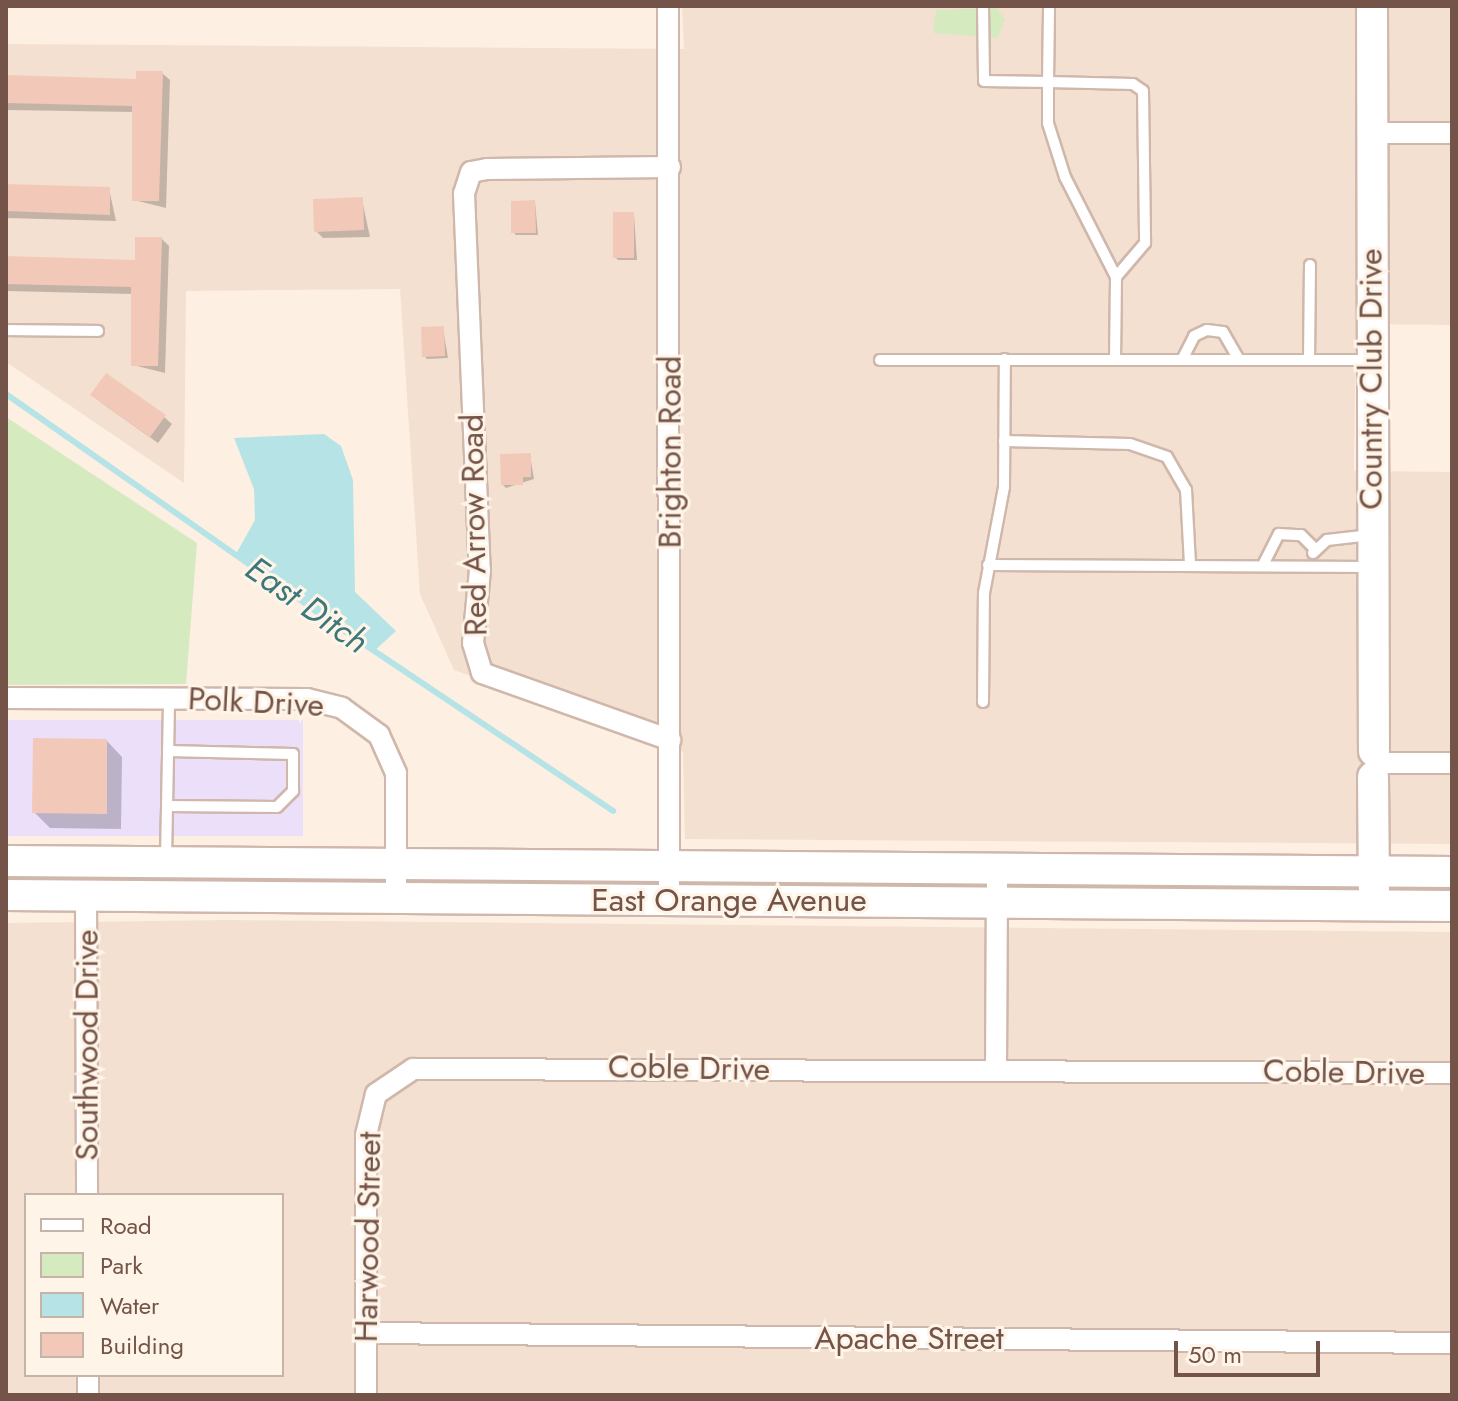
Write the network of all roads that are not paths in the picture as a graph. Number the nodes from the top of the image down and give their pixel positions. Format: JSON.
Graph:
{"nodes":[{"id":1,"x":668,"y":6,"type":"edge"},
{"id":2,"x":983,"y":6,"type":"edge"},
{"id":3,"x":1049,"y":6,"type":"edge"},
{"id":4,"x":1372,"y":6,"type":"edge"},
{"id":5,"x":1048,"y":82,"type":"junction"},
{"id":6,"x":1371,"y":133,"type":"junction"},
{"id":7,"x":1452,"y":133,"type":"edge"},
{"id":8,"x":670,"y":167,"type":"junction"},
{"id":9,"x":1310,"y":265,"type":"dead end"},
{"id":10,"x":1116,"y":277,"type":"junction"},
{"id":11,"x":6,"y":330,"type":"edge"},
{"id":12,"x":98,"y":331,"type":"dead end"},
{"id":13,"x":1005,"y":359,"type":"junction"},
{"id":14,"x":880,"y":360,"type":"dead end"},
{"id":15,"x":1115,"y":360,"type":"junction"},
{"id":16,"x":1182,"y":360,"type":"junction"},
{"id":17,"x":1239,"y":360,"type":"junction"},
{"id":18,"x":1309,"y":360,"type":"junction"},
{"id":19,"x":1370,"y":360,"type":"junction"},
{"id":20,"x":1004,"y":441,"type":"junction"},
{"id":21,"x":1371,"y":535,"type":"junction"},
{"id":22,"x":1315,"y":549,"type":"junction"},
{"id":23,"x":988,"y":565,"type":"junction"},
{"id":24,"x":1190,"y":565,"type":"junction"},
{"id":25,"x":1263,"y":565,"type":"junction"},
{"id":26,"x":1305,"y":565,"type":"junction"},
{"id":27,"x":1366,"y":567,"type":"junction"},
{"id":28,"x":169,"y":697,"type":"junction"},
{"id":29,"x":6,"y":698,"type":"edge"},
{"id":30,"x":983,"y":702,"type":"dead end"},
{"id":31,"x":670,"y":740,"type":"junction"},
{"id":32,"x":168,"y":751,"type":"junction"},
{"id":33,"x":1452,"y":763,"type":"edge"},
{"id":34,"x":1378,"y":764,"type":"junction"},
{"id":35,"x":167,"y":806,"type":"junction"},
{"id":36,"x":6,"y":861,"type":"edge"},
{"id":37,"x":166,"y":861,"type":"junction"},
{"id":38,"x":397,"y":863,"type":"junction"},
{"id":39,"x":670,"y":864,"type":"junction"},
{"id":40,"x":997,"y":867,"type":"junction"},
{"id":41,"x":1374,"y":871,"type":"junction"},
{"id":42,"x":1452,"y":872,"type":"edge"},
{"id":43,"x":6,"y":895,"type":"edge"},
{"id":44,"x":86,"y":895,"type":"junction"},
{"id":45,"x":396,"y":897,"type":"junction"},
{"id":46,"x":669,"y":899,"type":"junction"},
{"id":47,"x":997,"y":902,"type":"junction"},
{"id":48,"x":1374,"y":905,"type":"junction"},
{"id":49,"x":1452,"y":906,"type":"edge"},
{"id":50,"x":996,"y":1071,"type":"junction"},
{"id":51,"x":1452,"y":1073,"type":"edge"},
{"id":52,"x":385,"y":1083,"type":"joint"},
{"id":53,"x":87,"y":1193,"type":"edge"},
{"id":54,"x":366,"y":1333,"type":"junction"},
{"id":55,"x":1452,"y":1343,"type":"edge"},
{"id":56,"x":366,"y":1395,"type":"edge"}],
"edges":[{"from":1,"to":8,"type":"street","name":"Brighton Road"},
{"from":2,"to":5,"type":"lane"},
{"from":3,"to":5,"type":"lane"},
{"from":4,"to":6,"type":"street","name":"Country Club Drive"},
{"from":5,"to":10,"type":"lane"},
{"from":5,"to":10,"type":"lane"},
{"from":6,"to":7,"type":"street"},
{"from":6,"to":19,"type":"street","name":"Country Club Drive"},
{"from":8,"to":31,"type":"street","name":"Brighton Road"},
{"from":8,"to":31,"type":"street","name":"Red Arrow Road"},
{"from":9,"to":18,"type":"lane"},
{"from":10,"to":15,"type":"lane"},
{"from":11,"to":12,"type":"lane"},
{"from":13,"to":14,"type":"lane"},
{"from":13,"to":15,"type":"lane"},
{"from":13,"to":20,"type":"lane"},
{"from":15,"to":16,"type":"lane"},
{"from":16,"to":17,"type":"lane"},
{"from":16,"to":17,"type":"lane"},
{"from":17,"to":18,"type":"lane"},
{"from":18,"to":19,"type":"lane"},
{"from":19,"to":21,"type":"street","name":"Country Club Drive"},
{"from":20,"to":23,"type":"lane"},
{"from":20,"to":24,"type":"lane"},
{"from":21,"to":22,"type":"lane"},
{"from":21,"to":27,"type":"street","name":"Country Club Drive"},
{"from":22,"to":25,"type":"lane"},
{"from":22,"to":26,"type":"lane"},
{"from":23,"to":24,"type":"lane"},
{"from":23,"to":30,"type":"lane"},
{"from":24,"to":25,"type":"lane"},
{"from":25,"to":26,"type":"lane"},
{"from":26,"to":27,"type":"lane"},
{"from":27,"to":34,"type":"street","name":"Country Club Drive"},
{"from":28,"to":29,"type":"street","name":"Polk Drive"},
{"from":28,"to":32,"type":"lane"},
{"from":28,"to":38,"type":"street","name":"Polk Drive"},
{"from":31,"to":39,"type":"street","name":"Brighton Road"},
{"from":32,"to":35,"type":"lane"},
{"from":32,"to":35,"type":"lane"},
{"from":33,"to":34,"type":"street"},
{"from":34,"to":41,"type":"street","name":"Country Club Drive"},
{"from":35,"to":37,"type":"lane"},
{"from":36,"to":37,"type":"street","name":"East Orange Avenue"},
{"from":37,"to":38,"type":"street","name":"East Orange Avenue"},
{"from":38,"to":39,"type":"street","name":"East Orange Avenue"},
{"from":38,"to":45,"type":"street","name":"Polk Drive"},
{"from":39,"to":40,"type":"street","name":"East Orange Avenue"},
{"from":39,"to":46,"type":"street","name":"Brighton Road"},
{"from":40,"to":41,"type":"street","name":"East Orange Avenue"},
{"from":40,"to":47,"type":"street"},
{"from":41,"to":42,"type":"street","name":"East Orange Avenue"},
{"from":41,"to":48,"type":"street","name":"Country Club Drive"},
{"from":43,"to":44,"type":"street","name":"East Orange Avenue"},
{"from":44,"to":45,"type":"street","name":"East Orange Avenue"},
{"from":44,"to":53,"type":"street","name":"Southwood Drive"},
{"from":45,"to":46,"type":"street","name":"East Orange Avenue"},
{"from":46,"to":47,"type":"street","name":"East Orange Avenue"},
{"from":47,"to":48,"type":"street","name":"East Orange Avenue"},
{"from":47,"to":50,"type":"street"},
{"from":48,"to":49,"type":"street","name":"East Orange Avenue"},
{"from":50,"to":51,"type":"street","name":"Coble Drive"},
{"from":50,"to":52,"type":"street","name":"Coble Drive"},
{"from":52,"to":54,"type":"street","name":"Harwood Street"},
{"from":54,"to":55,"type":"street","name":"Apache Street"},
{"from":54,"to":56,"type":"street","name":"Harwood Street"}]}
